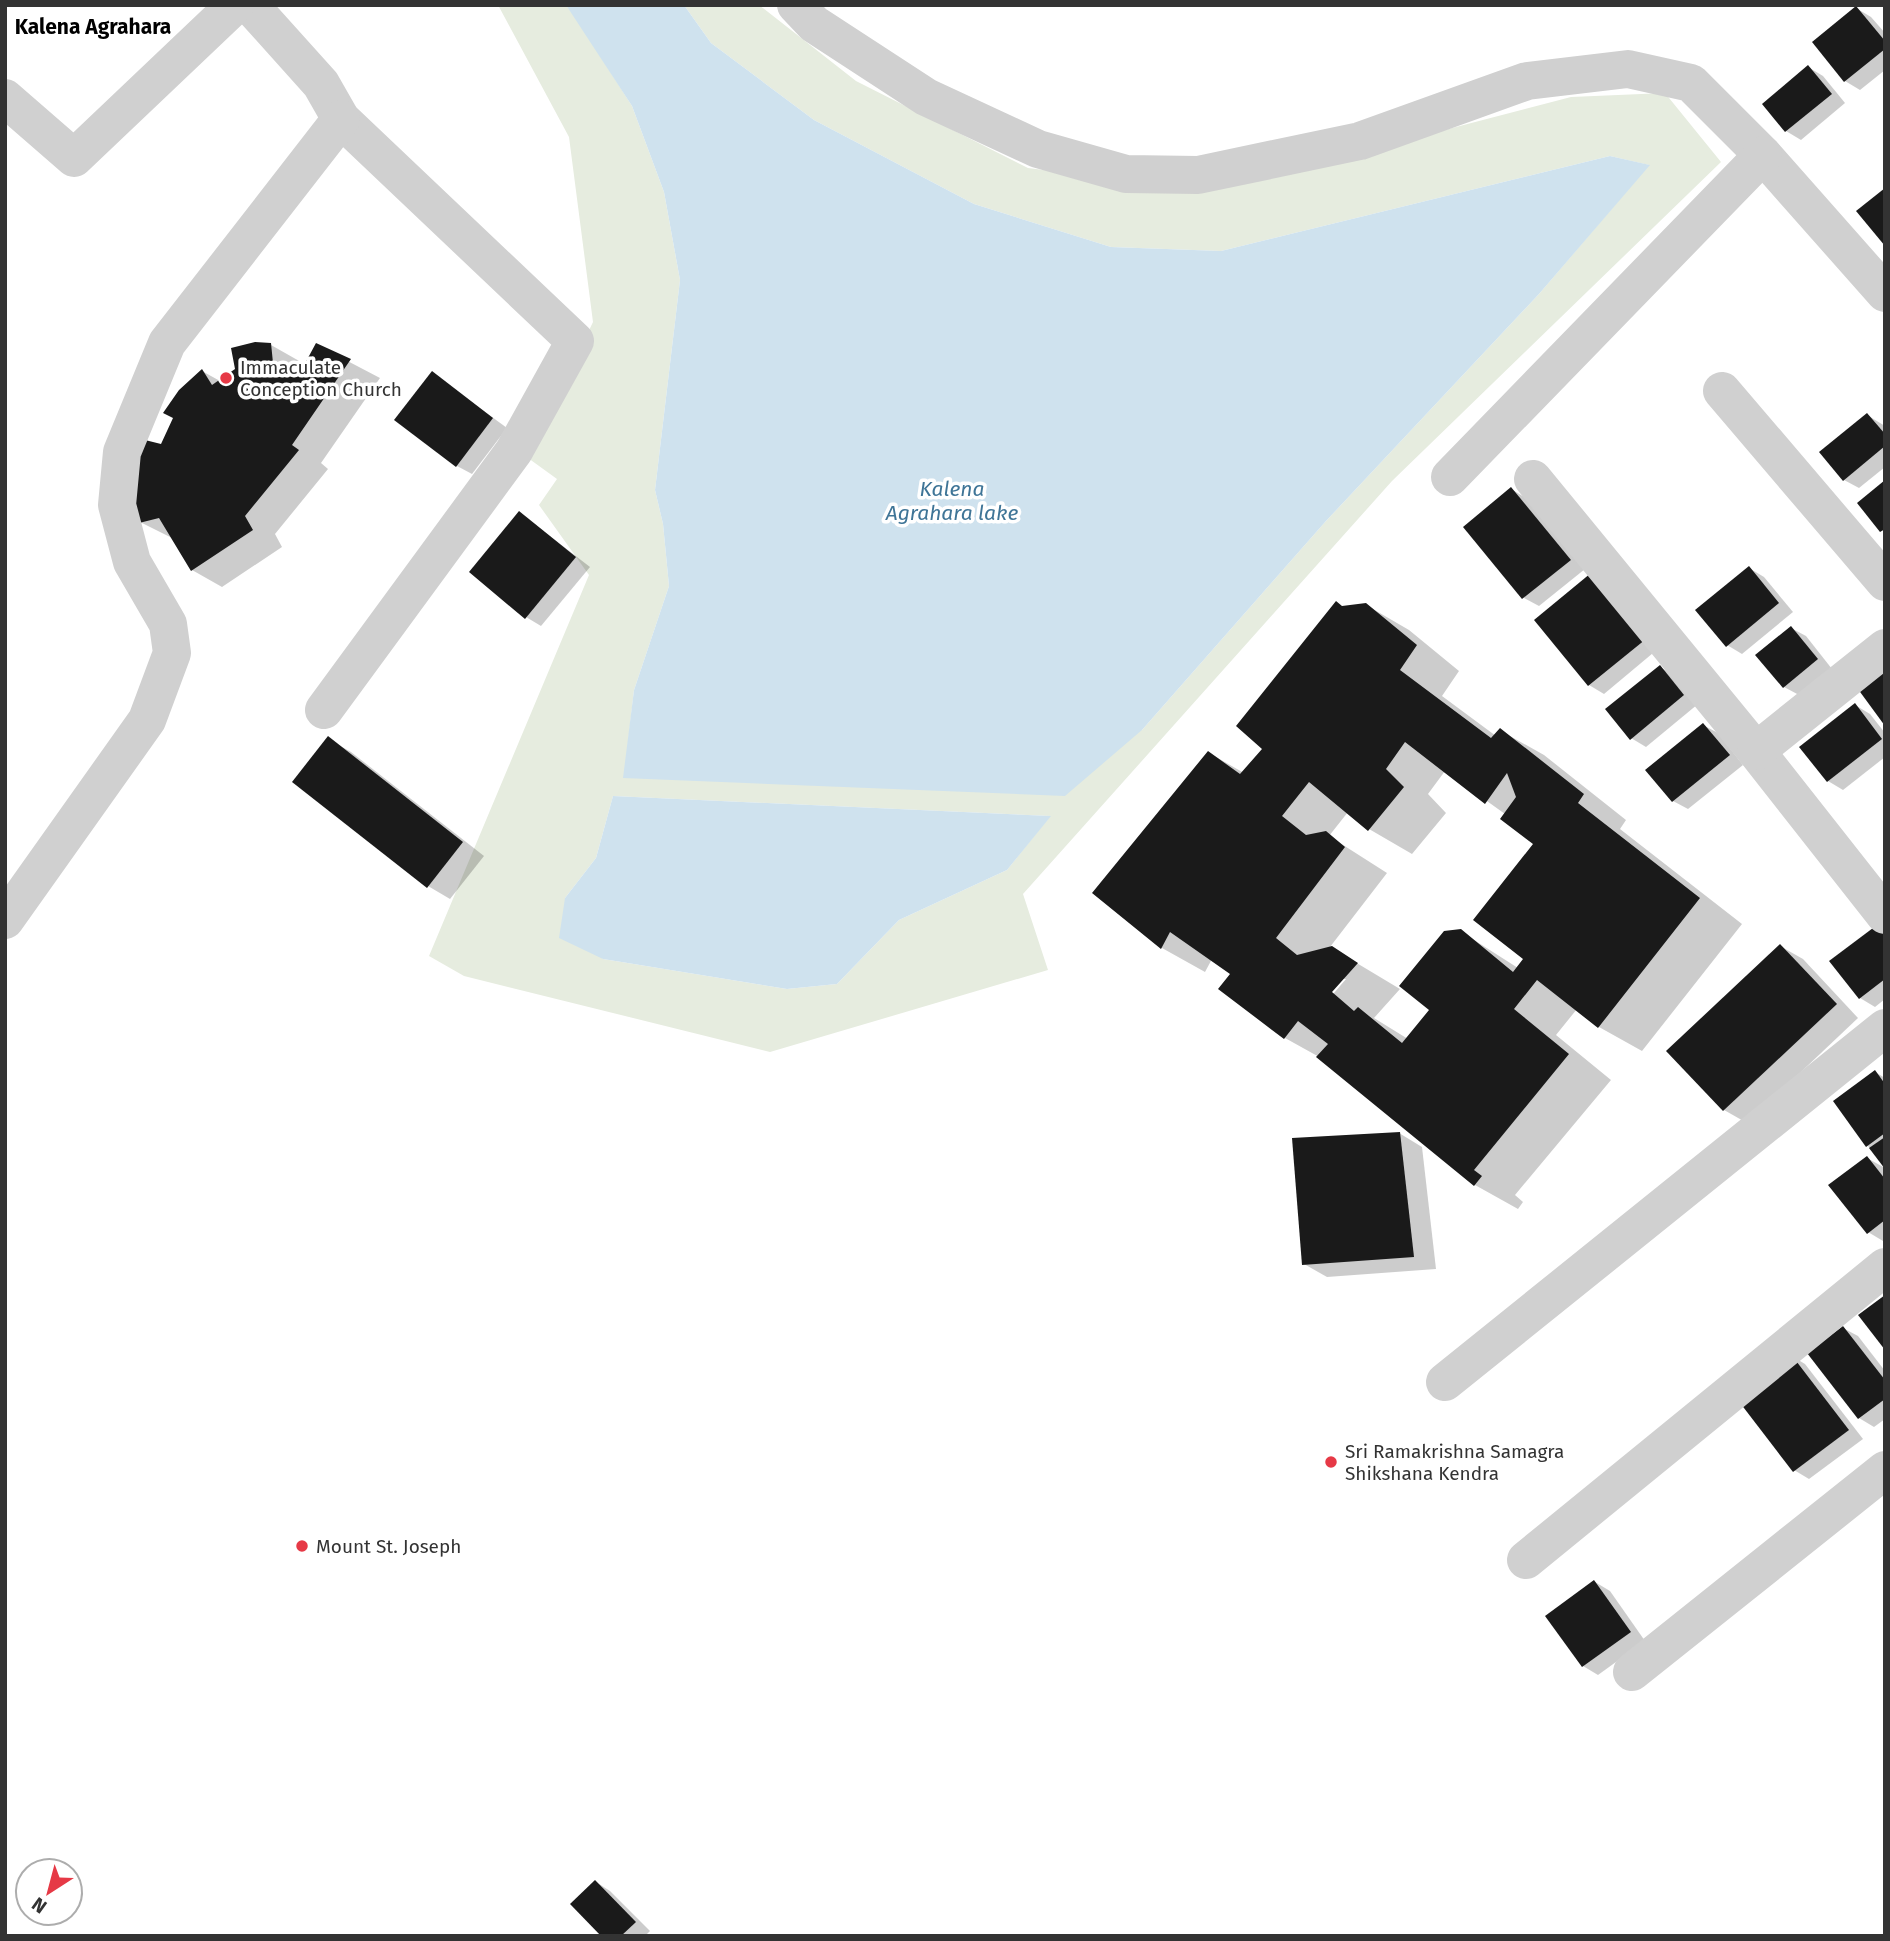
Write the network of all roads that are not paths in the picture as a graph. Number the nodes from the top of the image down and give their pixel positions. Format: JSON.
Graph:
{"nodes":[{"id":1,"x":235,"y":5,"type":"edge"},
{"id":2,"x":250,"y":5,"type":"edge"},
{"id":3,"x":796,"y":5,"type":"edge"},
{"id":4,"x":5,"y":98,"type":"edge"},
{"id":5,"x":341,"y":119,"type":"junction"},
{"id":6,"x":1763,"y":155,"type":"junction"},
{"id":7,"x":1885,"y":293,"type":"edge"},
{"id":8,"x":1722,"y":391,"type":"dead end"},
{"id":9,"x":1450,"y":477,"type":"dead end"},
{"id":10,"x":1533,"y":480,"type":"dead end"},
{"id":11,"x":1885,"y":582,"type":"edge"},
{"id":12,"x":1885,"y":648,"type":"edge"},
{"id":13,"x":324,"y":710,"type":"dead end"},
{"id":14,"x":1756,"y":751,"type":"junction"},
{"id":15,"x":1885,"y":915,"type":"edge"},
{"id":16,"x":5,"y":920,"type":"edge"},
{"id":17,"x":1885,"y":1028,"type":"edge"},
{"id":18,"x":1885,"y":1267,"type":"edge"},
{"id":19,"x":1445,"y":1382,"type":"dead end"},
{"id":20,"x":1885,"y":1470,"type":"edge"},
{"id":21,"x":1527,"y":1560,"type":"dead end"},
{"id":22,"x":1632,"y":1672,"type":"dead end"}],
"edges":[{"from":1,"to":4,"type":"street"},
{"from":2,"to":5,"type":"street"},
{"from":3,"to":6,"type":"street"},
{"from":5,"to":13,"type":"street"},
{"from":5,"to":16,"type":"street"},
{"from":6,"to":7,"type":"street"},
{"from":6,"to":9,"type":"street"},
{"from":8,"to":11,"type":"street"},
{"from":10,"to":14,"type":"street"},
{"from":12,"to":14,"type":"street"},
{"from":14,"to":15,"type":"street"},
{"from":17,"to":19,"type":"street"},
{"from":18,"to":21,"type":"street"},
{"from":20,"to":22,"type":"street"}]}
